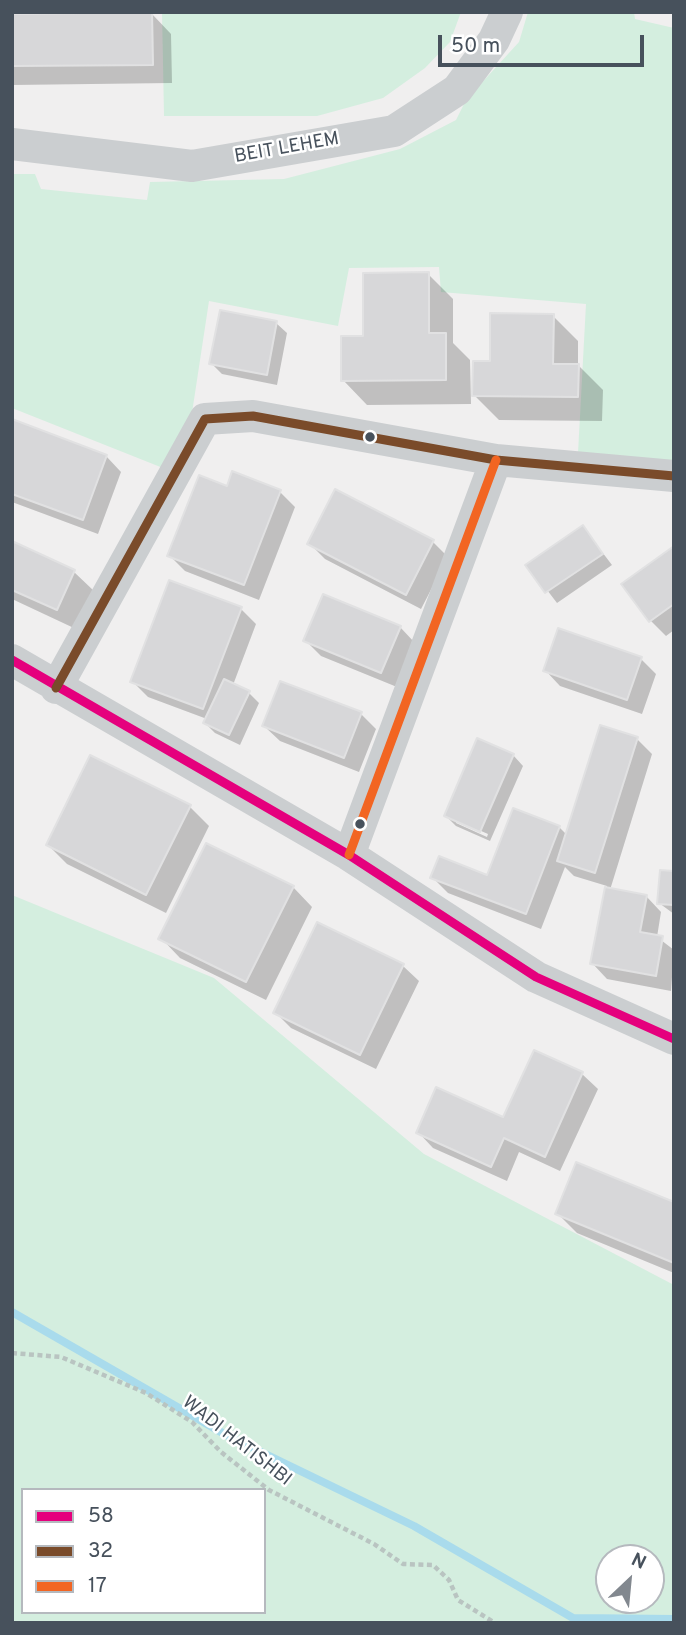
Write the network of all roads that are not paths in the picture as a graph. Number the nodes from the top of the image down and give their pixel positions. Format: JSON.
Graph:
{"nodes":[{"id":1,"x":508,"y":12,"type":"edge"},
{"id":2,"x":12,"y":144,"type":"edge"},
{"id":3,"x":496,"y":460,"type":"junction"},
{"id":4,"x":674,"y":476,"type":"edge"},
{"id":5,"x":12,"y":660,"type":"edge"},
{"id":6,"x":57,"y":688,"type":"junction"},
{"id":7,"x":349,"y":855,"type":"junction"},
{"id":8,"x":674,"y":1039,"type":"edge"}],
"edges":[{"from":1,"to":2,"type":"street","name":"BEIT LEHEM"},
{"from":3,"to":4,"type":"street"},
{"from":3,"to":6,"type":"street"},
{"from":3,"to":7,"type":"street"},
{"from":5,"to":6,"type":"street"},
{"from":6,"to":7,"type":"street"},
{"from":7,"to":8,"type":"street"}]}
